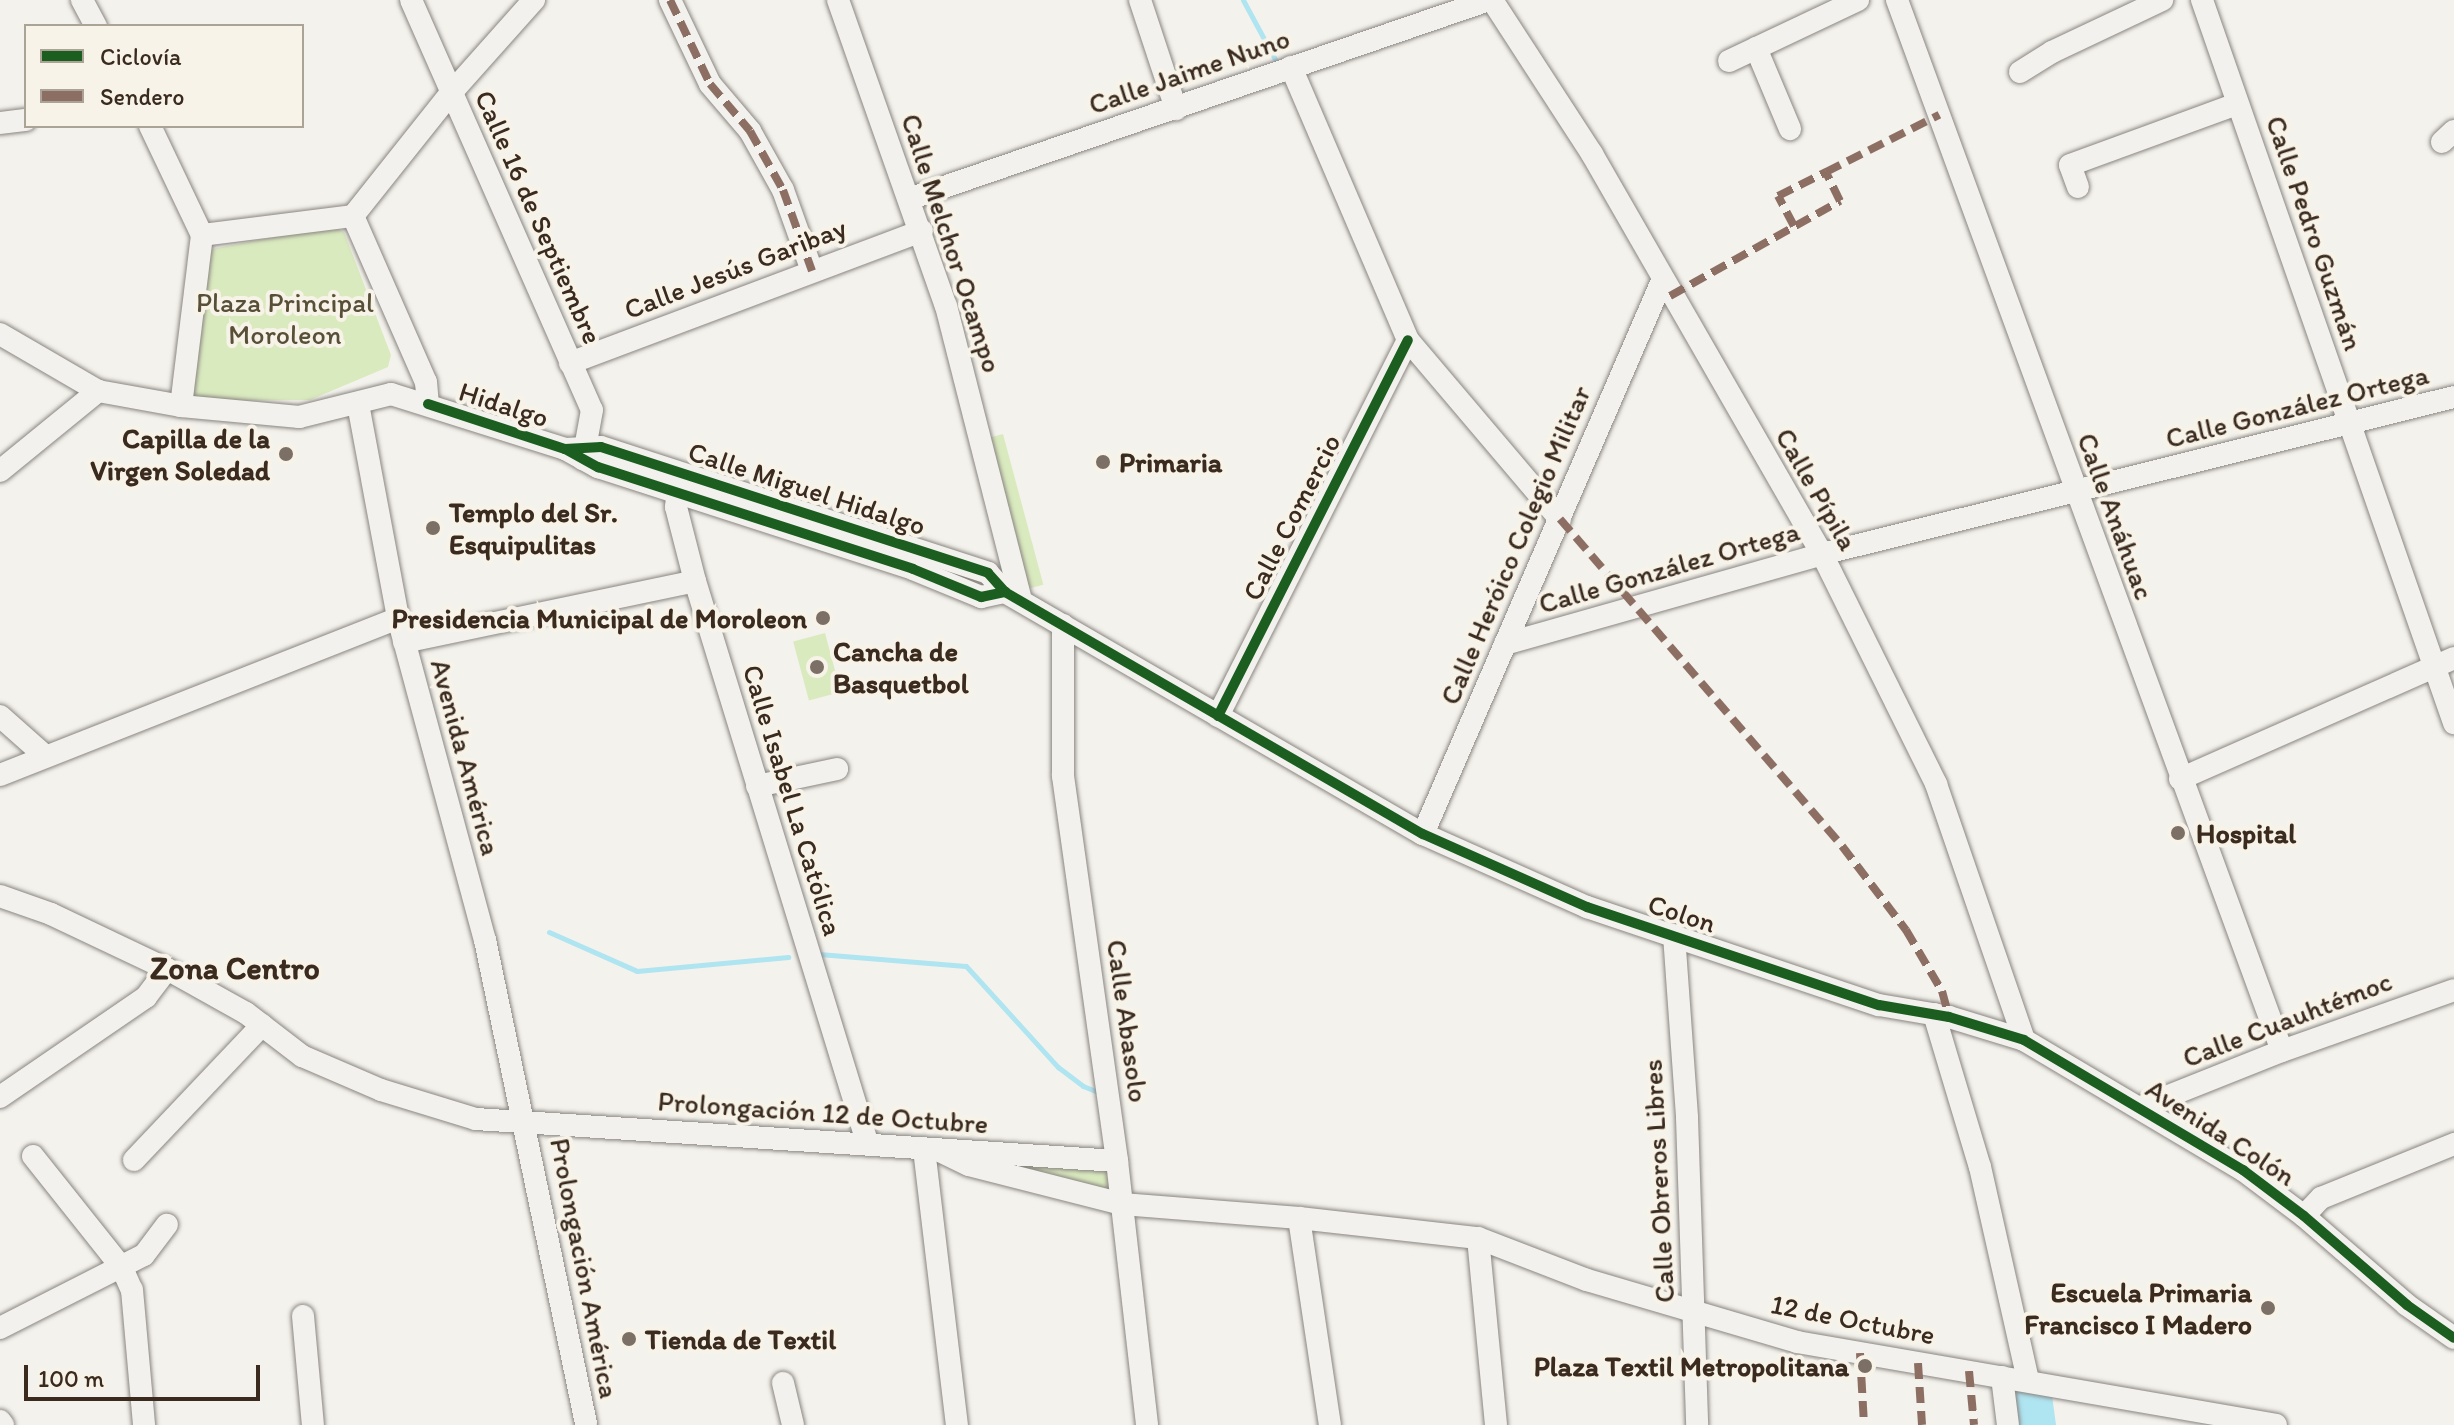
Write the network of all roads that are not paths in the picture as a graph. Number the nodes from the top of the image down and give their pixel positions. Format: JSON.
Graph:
{"nodes":[{"id":1,"x":82,"y":0,"type":"edge"},
{"id":2,"x":411,"y":0,"type":"edge"},
{"id":3,"x":534,"y":0,"type":"edge"},
{"id":4,"x":670,"y":0,"type":"edge"},
{"id":5,"x":838,"y":0,"type":"edge"},
{"id":6,"x":1140,"y":0,"type":"edge"},
{"id":7,"x":1490,"y":0,"type":"edge"},
{"id":8,"x":1858,"y":0,"type":"edge"},
{"id":9,"x":1897,"y":0,"type":"edge"},
{"id":10,"x":2162,"y":0,"type":"edge"},
{"id":11,"x":2202,"y":0,"type":"edge"},
{"id":12,"x":95,"y":24,"type":"edge"},
{"id":13,"x":1756,"y":48,"type":"junction"},
{"id":14,"x":1729,"y":61,"type":"dead end"},
{"id":15,"x":1291,"y":67,"type":"junction"},
{"id":16,"x":2020,"y":72,"type":"dead end"},
{"id":17,"x":451,"y":93,"type":"junction"},
{"id":18,"x":2237,"y":104,"type":"junction"},
{"id":19,"x":1176,"y":109,"type":"junction"},
{"id":20,"x":24,"y":120,"type":"edge"},
{"id":21,"x":0,"y":123,"type":"edge"},
{"id":22,"x":151,"y":128,"type":"edge"},
{"id":23,"x":1790,"y":129,"type":"dead end"},
{"id":24,"x":2078,"y":187,"type":"dead end"},
{"id":25,"x":909,"y":199,"type":"junction"},
{"id":26,"x":353,"y":216,"type":"junction"},
{"id":27,"x":922,"y":231,"type":"junction"},
{"id":28,"x":202,"y":235,"type":"junction"},
{"id":29,"x":812,"y":271,"type":"junction"},
{"id":30,"x":1662,"y":281,"type":"junction"},
{"id":31,"x":0,"y":334,"type":"edge"},
{"id":32,"x":1408,"y":340,"type":"junction"},
{"id":33,"x":570,"y":363,"type":"junction"},
{"id":34,"x":98,"y":391,"type":"junction"},
{"id":35,"x":2454,"y":397,"type":"edge"},
{"id":36,"x":358,"y":404,"type":"junction"},
{"id":37,"x":428,"y":404,"type":"junction"},
{"id":38,"x":181,"y":406,"type":"junction"},
{"id":39,"x":2351,"y":424,"type":"junction"},
{"id":40,"x":578,"y":452,"type":"junction"},
{"id":41,"x":0,"y":471,"type":"edge"},
{"id":42,"x":679,"y":483,"type":"junction"},
{"id":43,"x":2076,"y":492,"type":"junction"},
{"id":44,"x":1560,"y":519,"type":"junction"},
{"id":45,"x":1822,"y":554,"type":"junction"},
{"id":46,"x":695,"y":581,"type":"junction"},
{"id":47,"x":1013,"y":596,"type":"junction"},
{"id":48,"x":398,"y":618,"type":"junction"},
{"id":49,"x":1063,"y":625,"type":"junction"},
{"id":50,"x":404,"y":642,"type":"junction"},
{"id":51,"x":1505,"y":644,"type":"junction"},
{"id":52,"x":2444,"y":662,"type":"edge"},
{"id":53,"x":0,"y":716,"type":"edge"},
{"id":54,"x":1218,"y":716,"type":"junction"},
{"id":55,"x":2454,"y":723,"type":"edge"},
{"id":56,"x":45,"y":756,"type":"junction"},
{"id":57,"x":837,"y":769,"type":"dead end"},
{"id":58,"x":0,"y":775,"type":"edge"},
{"id":59,"x":2180,"y":779,"type":"junction"},
{"id":60,"x":757,"y":786,"type":"junction"},
{"id":61,"x":1423,"y":834,"type":"junction"},
{"id":62,"x":0,"y":896,"type":"edge"},
{"id":63,"x":1674,"y":935,"type":"junction"},
{"id":64,"x":167,"y":969,"type":"junction"},
{"id":65,"x":2454,"y":990,"type":"edge"},
{"id":66,"x":1934,"y":1014,"type":"junction"},
{"id":67,"x":262,"y":1025,"type":"junction"},
{"id":68,"x":2024,"y":1040,"type":"junction"},
{"id":69,"x":2282,"y":1051,"type":"junction"},
{"id":70,"x":0,"y":1097,"type":"edge"},
{"id":71,"x":2141,"y":1107,"type":"junction"},
{"id":72,"x":525,"y":1123,"type":"junction"},
{"id":73,"x":867,"y":1142,"type":"junction"},
{"id":74,"x":2454,"y":1144,"type":"edge"},
{"id":75,"x":932,"y":1150,"type":"junction"},
{"id":76,"x":33,"y":1156,"type":"dead end"},
{"id":77,"x":134,"y":1160,"type":"dead end"},
{"id":78,"x":1117,"y":1161,"type":"junction"},
{"id":79,"x":1122,"y":1204,"type":"junction"},
{"id":80,"x":2304,"y":1216,"type":"junction"},
{"id":81,"x":1299,"y":1218,"type":"junction"},
{"id":82,"x":167,"y":1225,"type":"dead end"},
{"id":83,"x":1478,"y":1238,"type":"junction"},
{"id":84,"x":122,"y":1268,"type":"junction"},
{"id":85,"x":1694,"y":1314,"type":"junction"},
{"id":86,"x":303,"y":1316,"type":"dead end"},
{"id":87,"x":0,"y":1328,"type":"edge"},
{"id":88,"x":2454,"y":1338,"type":"edge"},
{"id":89,"x":2002,"y":1377,"type":"junction"},
{"id":90,"x":2028,"y":1380,"type":"junction"},
{"id":91,"x":783,"y":1383,"type":"dead end"},
{"id":92,"x":2217,"y":1419,"type":"edge"},
{"id":93,"x":144,"y":1425,"type":"edge"},
{"id":94,"x":313,"y":1425,"type":"edge"},
{"id":95,"x":586,"y":1425,"type":"edge"},
{"id":96,"x":793,"y":1425,"type":"edge"},
{"id":97,"x":957,"y":1425,"type":"edge"},
{"id":98,"x":1147,"y":1425,"type":"edge"},
{"id":99,"x":1330,"y":1425,"type":"edge"},
{"id":100,"x":1496,"y":1425,"type":"edge"},
{"id":101,"x":1697,"y":1425,"type":"edge"},
{"id":102,"x":2008,"y":1425,"type":"edge"},
{"id":103,"x":2276,"y":1425,"type":"edge"}],
"edges":[{"from":1,"to":12,"type":"street"},
{"from":2,"to":17,"type":"street","name":"Calle 16 de Septiembre"},
{"from":3,"to":17,"type":"street"},
{"from":4,"to":29,"type":"street"},
{"from":5,"to":25,"type":"street","name":"Calle Melchor Ocampo"},
{"from":6,"to":19,"type":"street"},
{"from":7,"to":15,"type":"street","name":"Calle Jaime Nuno"},
{"from":7,"to":30,"type":"street","name":"Calle Pípila"},
{"from":8,"to":13,"type":"street"},
{"from":9,"to":43,"type":"street","name":"Calle Anáhuac"},
{"from":10,"to":16,"type":"street"},
{"from":11,"to":18,"type":"street","name":"Calle Pedro Guzmán"},
{"from":13,"to":14,"type":"street"},
{"from":13,"to":23,"type":"street"},
{"from":15,"to":19,"type":"street","name":"Calle Jaime Nuno"},
{"from":15,"to":32,"type":"street"},
{"from":17,"to":26,"type":"street"},
{"from":17,"to":33,"type":"street","name":"Calle 16 de Septiembre"},
{"from":18,"to":24,"type":"street"},
{"from":18,"to":39,"type":"street","name":"Calle Pedro Guzmán"},
{"from":19,"to":25,"type":"street","name":"Calle Jaime Nuno"},
{"from":20,"to":21,"type":"street"},
{"from":22,"to":28,"type":"street"},
{"from":25,"to":27,"type":"street","name":"Calle Melchor Ocampo"},
{"from":26,"to":28,"type":"street"},
{"from":26,"to":37,"type":"street"},
{"from":27,"to":29,"type":"street","name":"Calle Jesús Garibay"},
{"from":27,"to":47,"type":"street","name":"Calle Melchor Ocampo"},
{"from":28,"to":38,"type":"street"},
{"from":29,"to":33,"type":"street","name":"Calle Jesús Garibay"},
{"from":30,"to":44,"type":"street","name":"Calle Heróico Colegio Militar"},
{"from":30,"to":45,"type":"street","name":"Calle Pípila"},
{"from":31,"to":34,"type":"street","name":"Hidalgo"},
{"from":32,"to":44,"type":"street"},
{"from":32,"to":54,"type":"street","name":"Calle Comercio"},
{"from":33,"to":40,"type":"street","name":"Calle 16 de Septiembre"},
{"from":34,"to":38,"type":"street","name":"Hidalgo"},
{"from":34,"to":41,"type":"street"},
{"from":35,"to":39,"type":"street","name":"Calle González Ortega"},
{"from":36,"to":37,"type":"street","name":"Hidalgo"},
{"from":36,"to":38,"type":"street","name":"Hidalgo"},
{"from":36,"to":48,"type":"street","name":"Avenida América"},
{"from":37,"to":40,"type":"street","name":"Hidalgo"},
{"from":39,"to":43,"type":"street","name":"Calle González Ortega"},
{"from":39,"to":52,"type":"street","name":"Calle Pedro Guzmán"},
{"from":40,"to":42,"type":"street","name":"Calle Miguel Hidalgo"},
{"from":42,"to":46,"type":"street","name":"Calle Isabel La Católica"},
{"from":42,"to":47,"type":"street","name":"Calle Miguel Hidalgo"},
{"from":43,"to":45,"type":"street","name":"Calle González Ortega"},
{"from":43,"to":59,"type":"street","name":"Calle Anáhuac"},
{"from":44,"to":51,"type":"street","name":"Calle Heróico Colegio Militar"},
{"from":45,"to":51,"type":"street","name":"Calle González Ortega"},
{"from":45,"to":68,"type":"street","name":"Calle Pípila"},
{"from":46,"to":50,"type":"street"},
{"from":46,"to":60,"type":"street","name":"Calle Isabel La Católica"},
{"from":47,"to":49,"type":"street","name":"Calle Miguel Hidalgo"},
{"from":48,"to":50,"type":"street","name":"Avenida América"},
{"from":48,"to":56,"type":"street"},
{"from":49,"to":54,"type":"street","name":"Calle Miguel Hidalgo"},
{"from":49,"to":78,"type":"street","name":"Calle Abasolo"},
{"from":50,"to":72,"type":"street","name":"Avenida América"},
{"from":51,"to":61,"type":"street","name":"Calle Heróico Colegio Militar"},
{"from":52,"to":55,"type":"street","name":"Calle Pedro Guzmán"},
{"from":52,"to":59,"type":"street"},
{"from":53,"to":56,"type":"street"},
{"from":54,"to":61,"type":"street","name":"Calle Miguel Hidalgo"},
{"from":56,"to":58,"type":"street"},
{"from":57,"to":60,"type":"street"},
{"from":59,"to":69,"type":"street","name":"Calle Anáhuac"},
{"from":60,"to":73,"type":"street","name":"Calle Isabel La Católica"},
{"from":61,"to":63,"type":"street","name":"Colon"},
{"from":62,"to":64,"type":"street","name":"Prolongación 12 de Octubre"},
{"from":63,"to":66,"type":"street","name":"Colon"},
{"from":63,"to":85,"type":"street","name":"Calle Obreros Libres"},
{"from":64,"to":67,"type":"street","name":"Prolongación 12 de Octubre"},
{"from":64,"to":70,"type":"street"},
{"from":65,"to":69,"type":"street","name":"Calle Cuauhtémoc"},
{"from":66,"to":68,"type":"street","name":"Avenida Colón"},
{"from":66,"to":90,"type":"street"},
{"from":67,"to":72,"type":"street","name":"Prolongación 12 de Octubre"},
{"from":67,"to":77,"type":"street"},
{"from":68,"to":71,"type":"street","name":"Avenida Colón"},
{"from":69,"to":71,"type":"street","name":"Calle Cuauhtémoc"},
{"from":71,"to":80,"type":"street","name":"Avenida Colón"},
{"from":72,"to":73,"type":"street","name":"Prolongación 12 de Octubre"},
{"from":72,"to":95,"type":"street","name":"Prolongación América"},
{"from":73,"to":75,"type":"street","name":"Prolongación 12 de Octubre"},
{"from":74,"to":80,"type":"street"},
{"from":75,"to":78,"type":"street","name":"Prolongación 12 de Octubre"},
{"from":75,"to":79,"type":"street"},
{"from":75,"to":97,"type":"street"},
{"from":76,"to":84,"type":"street"},
{"from":78,"to":79,"type":"street","name":"Calle Abasolo"},
{"from":79,"to":81,"type":"street"},
{"from":79,"to":98,"type":"street","name":"Calle Abasolo"},
{"from":80,"to":88,"type":"street","name":"Avenida Colón"},
{"from":81,"to":83,"type":"street"},
{"from":81,"to":99,"type":"street"},
{"from":82,"to":84,"type":"street"},
{"from":83,"to":85,"type":"street"},
{"from":83,"to":100,"type":"street"},
{"from":84,"to":87,"type":"street"},
{"from":84,"to":93,"type":"street"},
{"from":85,"to":89,"type":"street","name":"12 de Octubre"},
{"from":85,"to":101,"type":"street","name":"Calle Obreros Libres"},
{"from":86,"to":94,"type":"street"},
{"from":89,"to":90,"type":"street","name":"12 de Octubre"},
{"from":89,"to":102,"type":"street"},
{"from":90,"to":92,"type":"street","name":"12 de Octubre"},
{"from":91,"to":96,"type":"street"},
{"from":92,"to":103,"type":"street","name":"12 de Octubre"}]}
